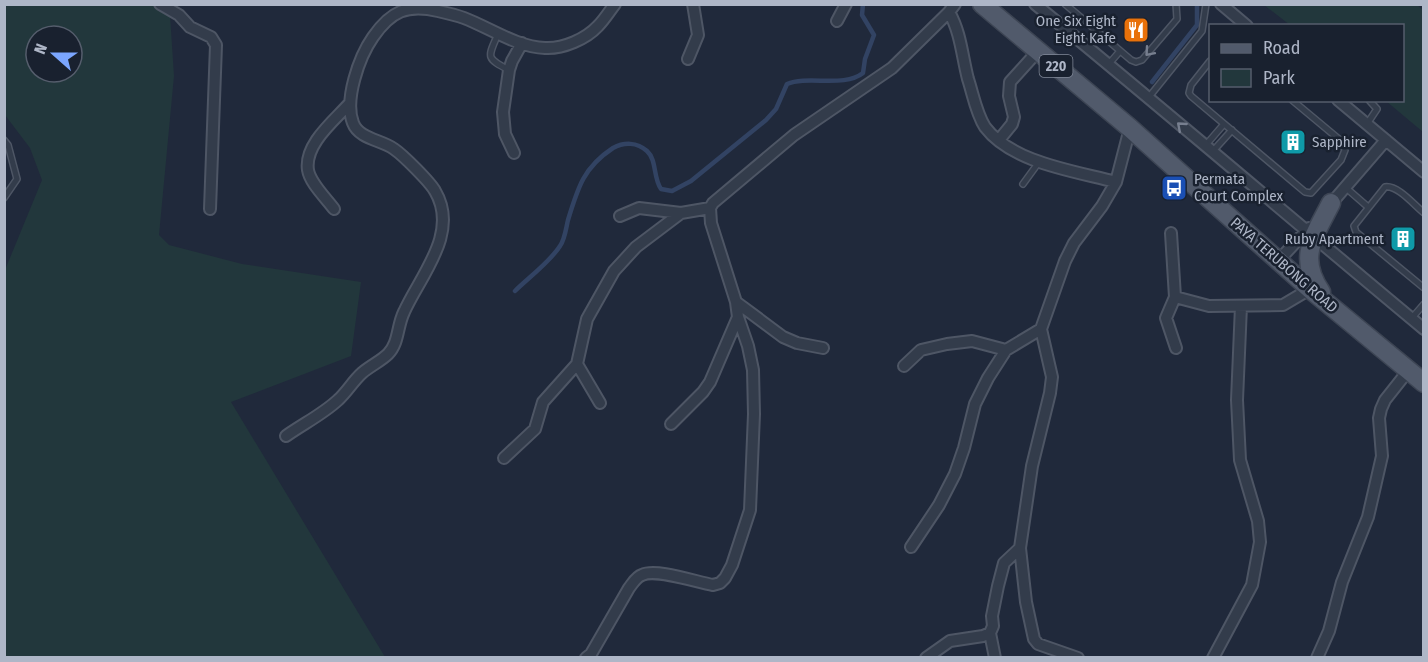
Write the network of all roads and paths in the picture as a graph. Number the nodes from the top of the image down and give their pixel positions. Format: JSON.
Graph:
{"nodes":[{"id":1,"x":160,"y":4,"type":"edge"},
{"id":2,"x":615,"y":4,"type":"edge"},
{"id":3,"x":693,"y":4,"type":"edge"},
{"id":4,"x":846,"y":4,"type":"edge"},
{"id":5,"x":982,"y":4,"type":"edge"},
{"id":6,"x":1035,"y":4,"type":"edge"},
{"id":7,"x":1065,"y":4,"type":"edge"},
{"id":8,"x":1176,"y":4,"type":"edge"},
{"id":9,"x":1206,"y":4,"type":"edge"},
{"id":10,"x":1221,"y":4,"type":"edge"},
{"id":11,"x":952,"y":8,"type":"edge"},
{"id":12,"x":837,"y":21,"type":"dead end"},
{"id":13,"x":1245,"y":24,"type":"edge"},
{"id":14,"x":498,"y":33,"type":"junction"},
{"id":15,"x":522,"y":43,"type":"junction"},
{"id":16,"x":1038,"y":51,"type":"junction"},
{"id":17,"x":1120,"y":51,"type":"junction"},
{"id":18,"x":688,"y":59,"type":"dead end"},
{"id":19,"x":1209,"y":61,"type":"edge"},
{"id":20,"x":1108,"y":64,"type":"junction"},
{"id":21,"x":509,"y":70,"type":"junction"},
{"id":22,"x":1149,"y":98,"type":"junction"},
{"id":23,"x":1294,"y":102,"type":"edge"},
{"id":24,"x":1340,"y":102,"type":"edge"},
{"id":25,"x":1371,"y":102,"type":"edge"},
{"id":26,"x":350,"y":104,"type":"junction"},
{"id":27,"x":1224,"y":124,"type":"junction"},
{"id":28,"x":1367,"y":124,"type":"junction"},
{"id":29,"x":1130,"y":128,"type":"junction"},
{"id":30,"x":1232,"y":130,"type":"junction"},
{"id":31,"x":4,"y":140,"type":"edge"},
{"id":32,"x":999,"y":140,"type":"junction"},
{"id":33,"x":1386,"y":140,"type":"junction"},
{"id":34,"x":1209,"y":149,"type":"junction"},
{"id":35,"x":514,"y":153,"type":"dead end"},
{"id":36,"x":1039,"y":162,"type":"junction"},
{"id":37,"x":1424,"y":172,"type":"edge"},
{"id":38,"x":1116,"y":182,"type":"junction"},
{"id":39,"x":1023,"y":184,"type":"dead end"},
{"id":40,"x":1345,"y":187,"type":"junction"},
{"id":41,"x":4,"y":198,"type":"edge"},
{"id":42,"x":1331,"y":203,"type":"joint"},
{"id":43,"x":1368,"y":207,"type":"junction"},
{"id":44,"x":710,"y":208,"type":"junction"},
{"id":45,"x":210,"y":209,"type":"dead end"},
{"id":46,"x":334,"y":209,"type":"dead end"},
{"id":47,"x":681,"y":213,"type":"junction"},
{"id":48,"x":1424,"y":213,"type":"edge"},
{"id":49,"x":621,"y":216,"type":"dead end"},
{"id":50,"x":1171,"y":233,"type":"dead end"},
{"id":51,"x":1310,"y":235,"type":"junction"},
{"id":52,"x":1278,"y":261,"type":"junction"},
{"id":53,"x":1424,"y":288,"type":"edge"},
{"id":54,"x":1310,"y":289,"type":"junction"},
{"id":55,"x":1175,"y":297,"type":"junction"},
{"id":56,"x":736,"y":302,"type":"junction"},
{"id":57,"x":1424,"y":304,"type":"edge"},
{"id":58,"x":1241,"y":306,"type":"junction"},
{"id":59,"x":1333,"y":308,"type":"junction"},
{"id":60,"x":738,"y":317,"type":"junction"},
{"id":61,"x":1412,"y":319,"type":"junction"},
{"id":62,"x":1041,"y":329,"type":"junction"},
{"id":63,"x":1424,"y":329,"type":"edge"},
{"id":64,"x":823,"y":348,"type":"dead end"},
{"id":65,"x":1176,"y":348,"type":"dead end"},
{"id":66,"x":1006,"y":350,"type":"junction"},
{"id":67,"x":577,"y":364,"type":"junction"},
{"id":68,"x":904,"y":366,"type":"dead end"},
{"id":69,"x":1408,"y":371,"type":"junction"},
{"id":70,"x":1424,"y":383,"type":"edge"},
{"id":71,"x":600,"y":403,"type":"dead end"},
{"id":72,"x":671,"y":424,"type":"dead end"},
{"id":73,"x":286,"y":436,"type":"dead end"},
{"id":74,"x":504,"y":458,"type":"dead end"},
{"id":75,"x":911,"y":547,"type":"dead end"},
{"id":76,"x":1020,"y":548,"type":"junction"},
{"id":77,"x":990,"y":633,"type":"junction"},
{"id":78,"x":586,"y":657,"type":"edge"},
{"id":79,"x":926,"y":657,"type":"edge"},
{"id":80,"x":995,"y":657,"type":"edge"},
{"id":81,"x":1078,"y":657,"type":"edge"},
{"id":82,"x":1213,"y":657,"type":"edge"},
{"id":83,"x":1317,"y":657,"type":"edge"}],
"edges":[{"from":1,"to":45,"type":"street"},
{"from":2,"to":15,"type":"street"},
{"from":3,"to":18,"type":"street"},
{"from":4,"to":12,"type":"street"},
{"from":5,"to":16,"type":"main road","name":"PAYA TERUBONG ROAD","number":"220"},
{"from":6,"to":20,"type":"street"},
{"from":7,"to":17,"type":"lane"},
{"from":8,"to":17,"type":"lane","one_way":true},
{"from":9,"to":22,"type":"lane"},
{"from":10,"to":13,"type":"street"},
{"from":11,"to":32,"type":"street"},
{"from":11,"to":44,"type":"street"},
{"from":14,"to":15,"type":"street"},
{"from":14,"to":21,"type":"lane"},
{"from":14,"to":26,"type":"street"},
{"from":15,"to":21,"type":"street"},
{"from":16,"to":29,"type":"main road","name":"PAYA TERUBONG ROAD","number":"220"},
{"from":16,"to":32,"type":"street"},
{"from":17,"to":20,"type":"lane"},
{"from":19,"to":27,"type":"lane"},
{"from":20,"to":22,"type":"street"},
{"from":21,"to":35,"type":"street"},
{"from":34,"to":22,"type":"street","one_way":true},
{"from":23,"to":30,"type":"lane"},
{"from":24,"to":28,"type":"street"},
{"from":25,"to":28,"type":"lane"},
{"from":26,"to":46,"type":"street"},
{"from":26,"to":73,"type":"street"},
{"from":27,"to":30,"type":"lane"},
{"from":27,"to":34,"type":"lane"},
{"from":28,"to":33,"type":"street"},
{"from":29,"to":38,"type":"street"},
{"from":29,"to":52,"type":"main road","name":"PAYA TERUBONG ROAD","number":"220"},
{"from":30,"to":34,"type":"lane"},
{"from":31,"to":41,"type":"lane"},
{"from":32,"to":36,"type":"street"},
{"from":33,"to":37,"type":"street"},
{"from":33,"to":40,"type":"street"},
{"from":34,"to":51,"type":"street"},
{"from":36,"to":38,"type":"street"},
{"from":36,"to":39,"type":"lane"},
{"from":38,"to":62,"type":"street"},
{"from":40,"to":42,"type":"street"},
{"from":40,"to":43,"type":"lane"},
{"from":42,"to":51,"type":"main road"},
{"from":43,"to":48,"type":"lane"},
{"from":43,"to":53,"type":"lane"},
{"from":44,"to":47,"type":"street"},
{"from":44,"to":56,"type":"street"},
{"from":47,"to":49,"type":"street"},
{"from":47,"to":67,"type":"street"},
{"from":50,"to":55,"type":"street"},
{"from":51,"to":52,"type":"street"},
{"from":51,"to":59,"type":"main road"},
{"from":51,"to":61,"type":"street"},
{"from":52,"to":54,"type":"main road","name":"PAYA TERUBONG ROAD","number":"220"},
{"from":54,"to":58,"type":"street"},
{"from":54,"to":59,"type":"main road","name":"PAYA TERUBONG ROAD","number":"220"},
{"from":55,"to":58,"type":"street"},
{"from":55,"to":65,"type":"street"},
{"from":56,"to":60,"type":"street"},
{"from":56,"to":64,"type":"street"},
{"from":57,"to":61,"type":"lane"},
{"from":58,"to":82,"type":"street"},
{"from":59,"to":69,"type":"main road","name":"PAYA TERUBONG ROAD","number":"220"},
{"from":60,"to":72,"type":"street"},
{"from":60,"to":78,"type":"street"},
{"from":61,"to":63,"type":"street"},
{"from":62,"to":66,"type":"street"},
{"from":62,"to":76,"type":"street"},
{"from":66,"to":68,"type":"street"},
{"from":66,"to":75,"type":"street"},
{"from":67,"to":71,"type":"street"},
{"from":67,"to":74,"type":"street"},
{"from":69,"to":70,"type":"main road","name":"PAYA TERUBONG ROAD","number":"220"},
{"from":69,"to":83,"type":"street"},
{"from":76,"to":77,"type":"street"},
{"from":76,"to":81,"type":"street"},
{"from":77,"to":79,"type":"street"},
{"from":77,"to":80,"type":"street"}]}
